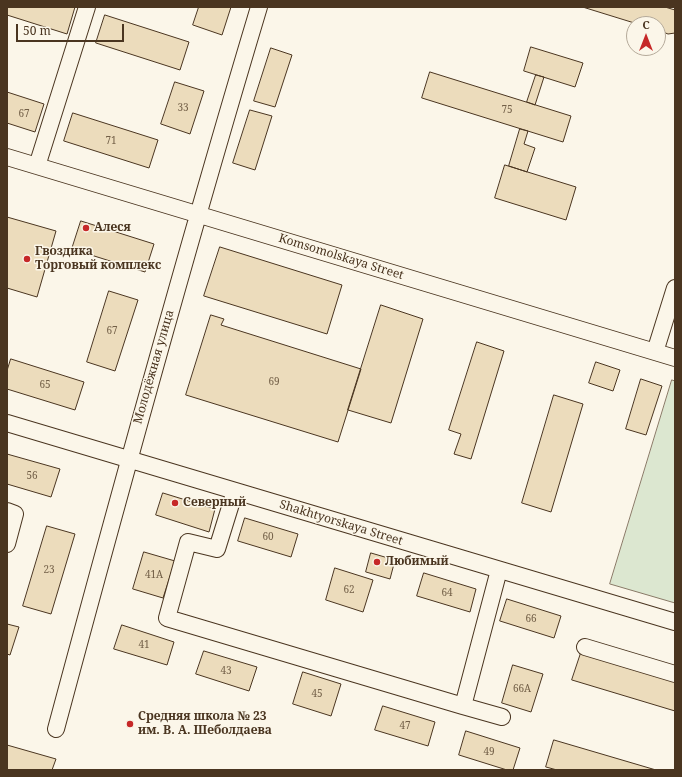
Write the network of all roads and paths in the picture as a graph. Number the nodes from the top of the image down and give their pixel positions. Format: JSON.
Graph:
{"nodes":[{"id":1,"x":87,"y":7,"type":"edge"},
{"id":2,"x":259,"y":7,"type":"edge"},
{"id":3,"x":7,"y":157,"type":"edge"},
{"id":4,"x":37,"y":166,"type":"junction"},
{"id":5,"x":197,"y":214,"type":"junction"},
{"id":6,"x":675,"y":288,"type":"edge"},
{"id":7,"x":656,"y":352,"type":"junction"},
{"id":8,"x":675,"y":358,"type":"edge"},
{"id":9,"x":7,"y":423,"type":"edge"},
{"id":10,"x":128,"y":459,"type":"junction"},
{"id":11,"x":235,"y":491,"type":"junction"},
{"id":12,"x":7,"y":511,"type":"edge"},
{"id":13,"x":7,"y":544,"type":"edge"},
{"id":14,"x":499,"y":570,"type":"junction"},
{"id":15,"x":675,"y":622,"type":"edge"},
{"id":16,"x":585,"y":647,"type":"dead end"},
{"id":17,"x":675,"y":674,"type":"edge"},
{"id":18,"x":463,"y":706,"type":"junction"},
{"id":19,"x":502,"y":717,"type":"dead end"},
{"id":20,"x":56,"y":729,"type":"dead end"}],
"edges":[{"from":1,"to":4,"type":"street"},
{"from":2,"to":5,"type":"street","name":"Молодёжная улица"},
{"from":3,"to":4,"type":"street","name":"Komsomolskaya Street"},
{"from":4,"to":5,"type":"street","name":"Komsomolskaya Street"},
{"from":5,"to":7,"type":"street","name":"Komsomolskaya Street"},
{"from":5,"to":10,"type":"street","name":"Молодёжная улица"},
{"from":6,"to":7,"type":"street"},
{"from":7,"to":8,"type":"street","name":"Komsomolskaya Street"},
{"from":9,"to":10,"type":"street","name":"Shakhtyorskaya Street"},
{"from":10,"to":11,"type":"street","name":"Shakhtyorskaya Street"},
{"from":10,"to":20,"type":"street","name":"Молодёжная улица"},
{"from":11,"to":14,"type":"street","name":"Shakhtyorskaya Street"},
{"from":11,"to":18,"type":"street"},
{"from":12,"to":13,"type":"street"},
{"from":14,"to":15,"type":"street","name":"Shakhtyorskaya Street"},
{"from":14,"to":18,"type":"street"},
{"from":16,"to":17,"type":"street"},
{"from":18,"to":19,"type":"street"}]}
